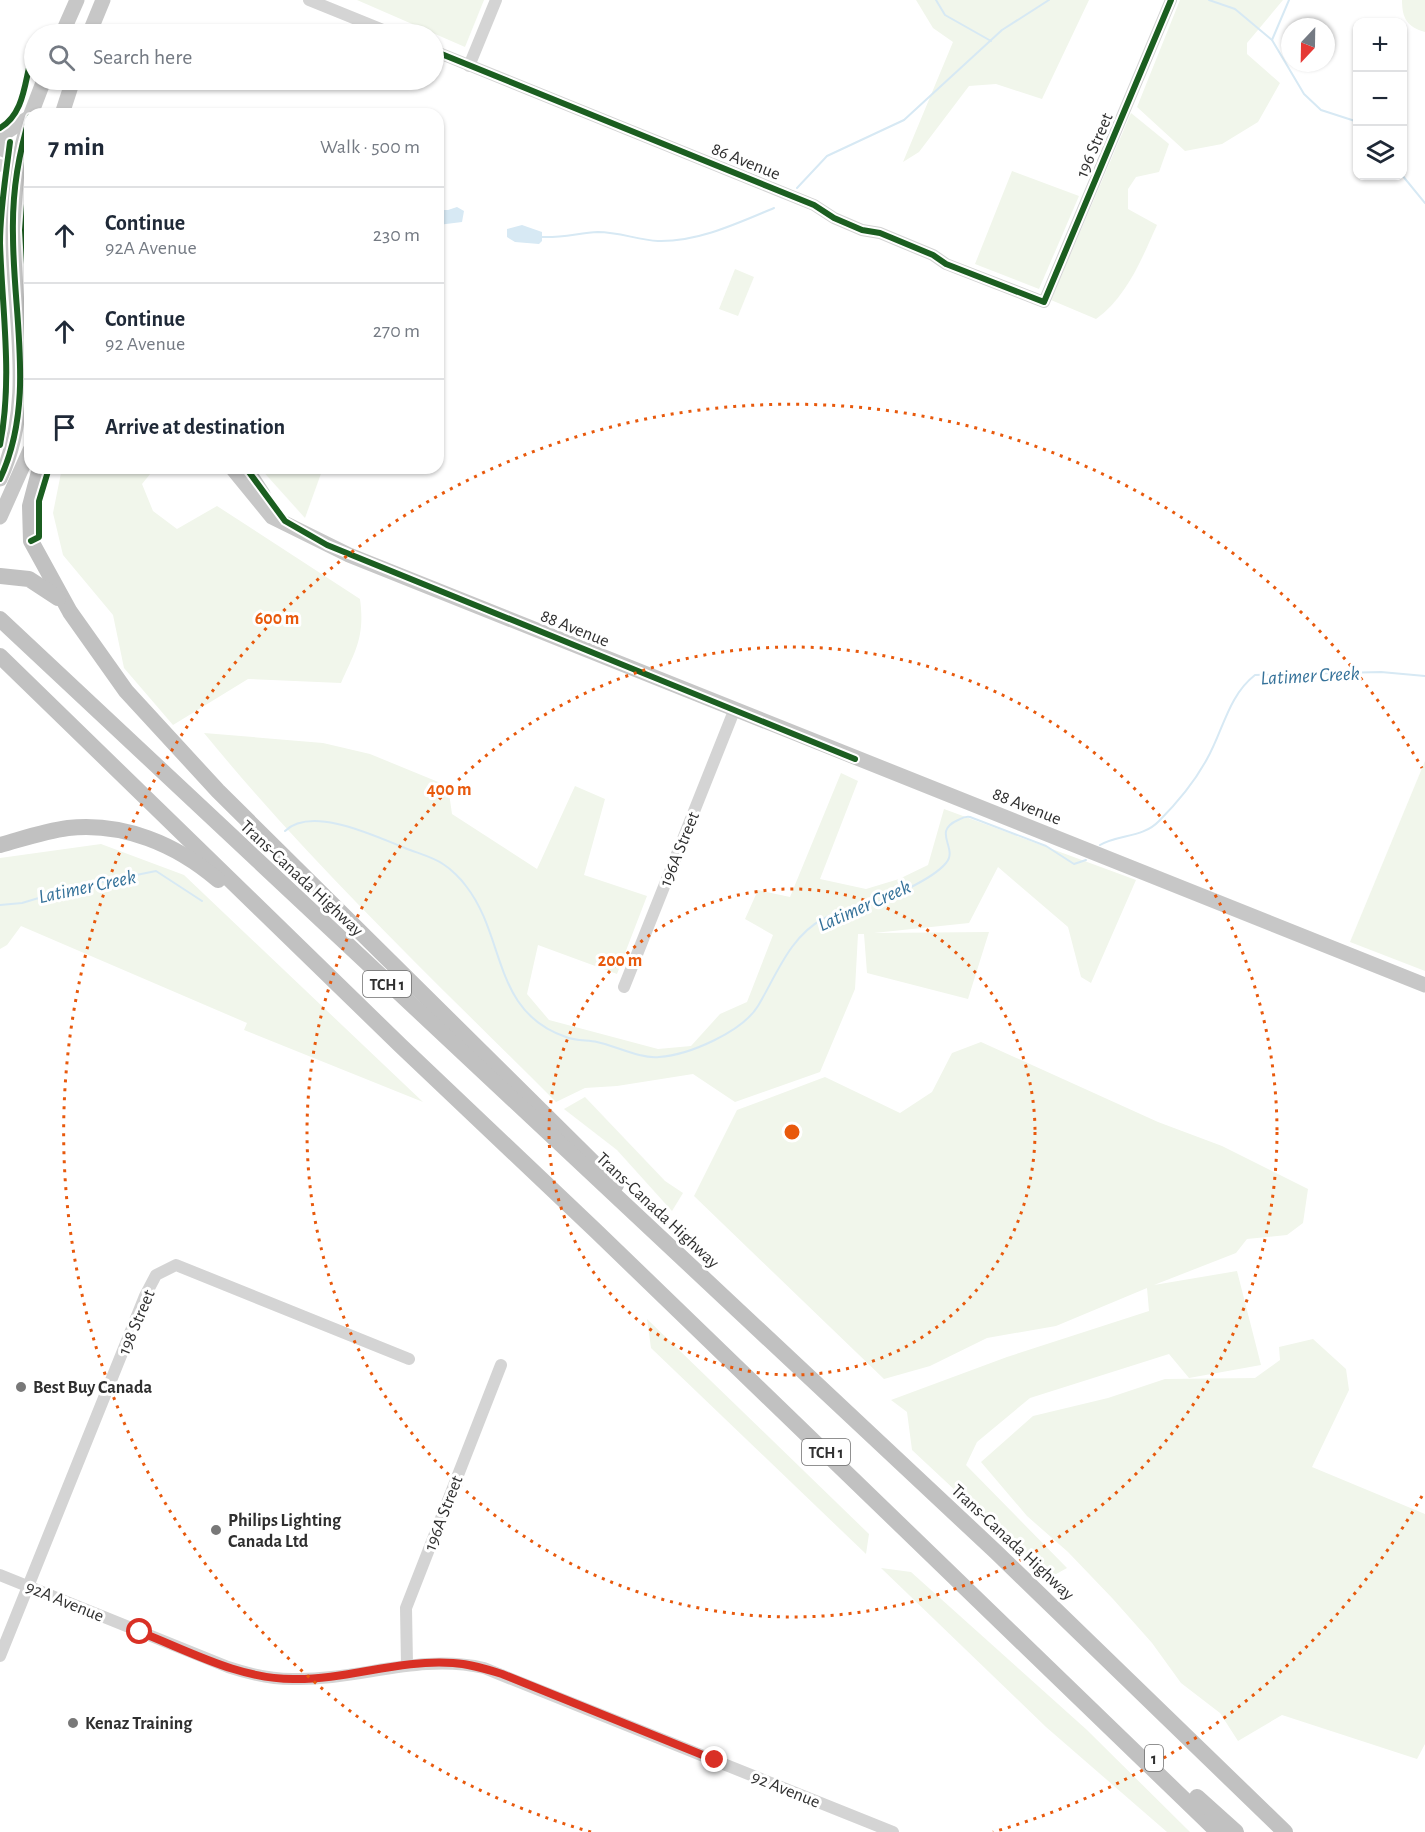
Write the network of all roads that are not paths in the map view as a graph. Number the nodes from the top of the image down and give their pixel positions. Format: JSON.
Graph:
{"nodes":[{"id":1,"x":76,"y":0,"type":"edge"},
{"id":2,"x":103,"y":0,"type":"edge"},
{"id":3,"x":309,"y":0,"type":"edge"},
{"id":4,"x":496,"y":0,"type":"edge"},
{"id":5,"x":1171,"y":0,"type":"edge"},
{"id":6,"x":66,"y":24,"type":"edge"},
{"id":7,"x":93,"y":24,"type":"edge"},
{"id":8,"x":368,"y":24,"type":"edge"},
{"id":9,"x":444,"y":55,"type":"edge"},
{"id":10,"x":469,"y":66,"type":"junction"},
{"id":11,"x":40,"y":90,"type":"edge"},
{"id":12,"x":70,"y":90,"type":"edge"},
{"id":13,"x":33,"y":108,"type":"edge"},
{"id":14,"x":64,"y":108,"type":"edge"},
{"id":15,"x":24,"y":120,"type":"edge"},
{"id":16,"x":0,"y":136,"type":"edge"},
{"id":17,"x":0,"y":148,"type":"edge"},
{"id":18,"x":0,"y":165,"type":"edge"},
{"id":19,"x":24,"y":166,"type":"edge"},
{"id":20,"x":24,"y":168,"type":"edge"},
{"id":21,"x":24,"y":177,"type":"edge"},
{"id":22,"x":1044,"y":302,"type":"joint"},
{"id":23,"x":24,"y":463,"type":"edge"},
{"id":24,"x":38,"y":474,"type":"edge"},
{"id":25,"x":236,"y":474,"type":"edge"},
{"id":26,"x":250,"y":474,"type":"edge"},
{"id":27,"x":0,"y":479,"type":"edge"},
{"id":28,"x":0,"y":517,"type":"edge"},
{"id":29,"x":285,"y":521,"type":"junction"},
{"id":30,"x":0,"y":576,"type":"edge"},
{"id":31,"x":70,"y":612,"type":"junction"},
{"id":32,"x":0,"y":619,"type":"edge"},
{"id":33,"x":0,"y":656,"type":"edge"},
{"id":34,"x":734,"y":711,"type":"junction"},
{"id":35,"x":0,"y":845,"type":"edge"},
{"id":36,"x":337,"y":984,"type":"junction"},
{"id":37,"x":1425,"y":985,"type":"edge"},
{"id":38,"x":624,"y":987,"type":"dead end"},
{"id":39,"x":696,"y":1271,"type":"junction"},
{"id":40,"x":409,"y":1359,"type":"dead end"},
{"id":41,"x":501,"y":1365,"type":"dead end"},
{"id":42,"x":0,"y":1575,"type":"edge"},
{"id":43,"x":29,"y":1586,"type":"junction"},
{"id":44,"x":0,"y":1656,"type":"edge"},
{"id":45,"x":407,"y":1665,"type":"junction"},
{"id":46,"x":1070,"y":1687,"type":"junction"},
{"id":47,"x":893,"y":1832,"type":"edge"},
{"id":48,"x":1218,"y":1832,"type":"edge"},
{"id":49,"x":1236,"y":1832,"type":"edge"},
{"id":50,"x":1285,"y":1832,"type":"edge"}],
"edges":[{"from":1,"to":6,"type":"main road"},
{"from":2,"to":7,"type":"main road"},
{"from":3,"to":8,"type":"street"},
{"from":4,"to":10,"type":"street"},
{"from":5,"to":22,"type":"street","name":"196 Street"},
{"from":9,"to":10,"type":"street","name":"86 Avenue"},
{"from":10,"to":22,"type":"street","name":"86 Avenue"},
{"from":11,"to":13,"type":"main road"},
{"from":12,"to":14,"type":"main road"},
{"from":15,"to":16,"type":"main road"},
{"from":17,"to":19,"type":"main road"},
{"from":18,"to":20,"type":"street"},
{"from":21,"to":27,"type":"main road"},
{"from":23,"to":28,"type":"main road"},
{"from":24,"to":31,"type":"highway"},
{"from":25,"to":29,"type":"main road","name":"88 Avenue"},
{"from":26,"to":29,"type":"main road"},
{"from":29,"to":34,"type":"main road","name":"88 Avenue"},
{"from":30,"to":31,"type":"highway"},
{"from":31,"to":39,"type":"highway"},
{"from":32,"to":39,"type":"highway","name":"Trans-Canada Highway","number":"TCH 1"},
{"from":33,"to":36,"type":"highway","number":"TCH 1"},
{"from":34,"to":37,"type":"main road","name":"88 Avenue"},
{"from":34,"to":38,"type":"street","name":"196A Street"},
{"from":35,"to":36,"type":"highway"},
{"from":36,"to":46,"type":"highway","number":"TCH 1"},
{"from":39,"to":50,"type":"highway","name":"Trans-Canada Highway","number":"TCH 1"},
{"from":40,"to":43,"type":"street","name":"198 Street"},
{"from":41,"to":45,"type":"street","name":"196A Street"},
{"from":42,"to":43,"type":"street","name":"92A Avenue"},
{"from":43,"to":44,"type":"street","name":"198 Street"},
{"from":43,"to":45,"type":"street","name":"92A Avenue"},
{"from":45,"to":47,"type":"street","name":"92 Avenue"},
{"from":46,"to":48,"type":"highway","number":"TCH 1"},
{"from":46,"to":49,"type":"highway","number":"1"}]}
